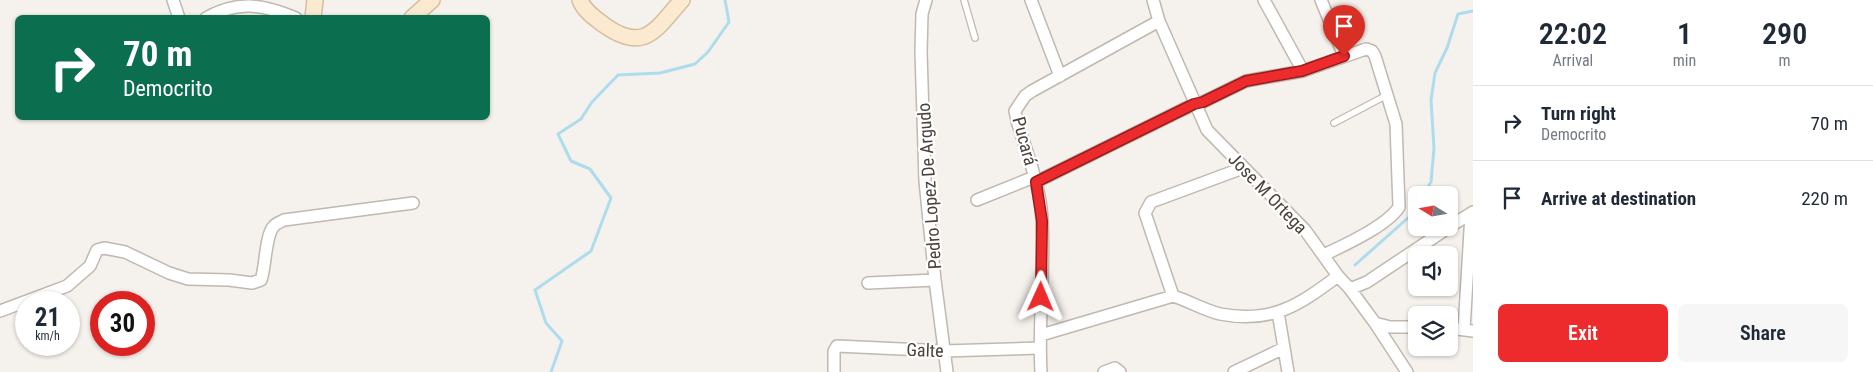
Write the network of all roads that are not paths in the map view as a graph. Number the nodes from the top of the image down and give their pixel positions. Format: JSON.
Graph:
{"nodes":[{"id":1,"x":173,"y":0,"type":"edge"},
{"id":2,"x":315,"y":0,"type":"edge"},
{"id":3,"x":432,"y":0,"type":"edge"},
{"id":4,"x":580,"y":0,"type":"edge"},
{"id":5,"x":682,"y":0,"type":"edge"},
{"id":6,"x":926,"y":0,"type":"edge"},
{"id":7,"x":964,"y":0,"type":"edge"},
{"id":8,"x":1031,"y":0,"type":"edge"},
{"id":9,"x":1153,"y":0,"type":"edge"},
{"id":10,"x":1264,"y":0,"type":"edge"},
{"id":11,"x":1321,"y":0,"type":"edge"},
{"id":12,"x":178,"y":15,"type":"edge"},
{"id":13,"x":209,"y":15,"type":"edge"},
{"id":14,"x":289,"y":15,"type":"edge"},
{"id":15,"x":312,"y":15,"type":"edge"},
{"id":16,"x":415,"y":15,"type":"edge"},
{"id":17,"x":1159,"y":21,"type":"junction"},
{"id":18,"x":974,"y":38,"type":"dead end"},
{"id":19,"x":1344,"y":56,"type":"junction"},
{"id":20,"x":1302,"y":71,"type":"junction"},
{"id":21,"x":1060,"y":76,"type":"junction"},
{"id":22,"x":1387,"y":96,"type":"junction"},
{"id":23,"x":1194,"y":104,"type":"junction"},
{"id":24,"x":1334,"y":123,"type":"dead end"},
{"id":25,"x":1243,"y":168,"type":"junction"},
{"id":26,"x":1035,"y":180,"type":"junction"},
{"id":27,"x":977,"y":200,"type":"dead end"},
{"id":28,"x":414,"y":203,"type":"dead end"},
{"id":29,"x":1472,"y":213,"type":"edge"},
{"id":30,"x":1458,"y":221,"type":"edge"},
{"id":31,"x":1435,"y":236,"type":"edge"},
{"id":32,"x":1324,"y":255,"type":"junction"},
{"id":33,"x":1338,"y":276,"type":"junction"},
{"id":34,"x":935,"y":280,"type":"junction"},
{"id":35,"x":868,"y":283,"type":"dead end"},
{"id":36,"x":1350,"y":289,"type":"junction"},
{"id":37,"x":1173,"y":296,"type":"junction"},
{"id":38,"x":0,"y":311,"type":"edge"},
{"id":39,"x":1278,"y":312,"type":"junction"},
{"id":40,"x":1375,"y":323,"type":"junction"},
{"id":41,"x":1408,"y":327,"type":"edge"},
{"id":42,"x":1469,"y":330,"type":"edge"},
{"id":43,"x":1041,"y":335,"type":"junction"},
{"id":44,"x":1040,"y":348,"type":"junction"},
{"id":45,"x":1284,"y":348,"type":"junction"},
{"id":46,"x":944,"y":351,"type":"junction"},
{"id":47,"x":834,"y":372,"type":"edge"},
{"id":48,"x":947,"y":372,"type":"edge"},
{"id":49,"x":1041,"y":372,"type":"edge"},
{"id":50,"x":1104,"y":372,"type":"edge"},
{"id":51,"x":1120,"y":372,"type":"edge"},
{"id":52,"x":1234,"y":372,"type":"edge"},
{"id":53,"x":1288,"y":372,"type":"edge"},
{"id":54,"x":1407,"y":372,"type":"edge"}],
"edges":[{"from":1,"to":12,"type":"street"},
{"from":2,"to":15,"type":"street"},
{"from":3,"to":16,"type":"street"},
{"from":4,"to":5,"type":"street"},
{"from":6,"to":34,"type":"street","name":"Pedro Lopez De Argudo"},
{"from":7,"to":18,"type":"lane"},
{"from":8,"to":21,"type":"street"},
{"from":9,"to":17,"type":"street","name":"Jose M Ortega"},
{"from":10,"to":20,"type":"street"},
{"from":11,"to":19,"type":"street"},
{"from":13,"to":14,"type":"street"},
{"from":17,"to":21,"type":"street","name":"Pucará"},
{"from":17,"to":23,"type":"street","name":"Jose M Ortega"},
{"from":19,"to":20,"type":"street"},
{"from":19,"to":22,"type":"street"},
{"from":20,"to":23,"type":"street"},
{"from":21,"to":26,"type":"street","name":"Pucará"},
{"from":22,"to":24,"type":"lane"},
{"from":22,"to":32,"type":"street"},
{"from":23,"to":25,"type":"street","name":"Jose M Ortega"},
{"from":23,"to":26,"type":"street"},
{"from":25,"to":32,"type":"street","name":"Jose M Ortega"},
{"from":25,"to":37,"type":"street"},
{"from":26,"to":27,"type":"street"},
{"from":26,"to":43,"type":"street","name":"Pucará"},
{"from":28,"to":38,"type":"street"},
{"from":29,"to":30,"type":"street"},
{"from":29,"to":42,"type":"street"},
{"from":31,"to":36,"type":"street"},
{"from":32,"to":33,"type":"street","name":"Jose M Ortega"},
{"from":33,"to":36,"type":"street","name":"Jose M Ortega"},
{"from":33,"to":39,"type":"street"},
{"from":34,"to":35,"type":"street"},
{"from":34,"to":46,"type":"street","name":"Pedro Lopez De Argudo"},
{"from":36,"to":40,"type":"street","name":"Jose M Ortega"},
{"from":37,"to":39,"type":"street"},
{"from":37,"to":43,"type":"street"},
{"from":39,"to":45,"type":"street"},
{"from":40,"to":41,"type":"street"},
{"from":40,"to":54,"type":"street","name":"Jose M Ortega"},
{"from":43,"to":44,"type":"street","name":"Pucará"},
{"from":44,"to":46,"type":"street","name":"Galte"},
{"from":44,"to":49,"type":"street","name":"Pucará"},
{"from":45,"to":52,"type":"street"},
{"from":45,"to":53,"type":"street"},
{"from":46,"to":47,"type":"street","name":"Galte"},
{"from":46,"to":48,"type":"street","name":"Pedro Lopez De Argudo"},
{"from":50,"to":51,"type":"street"}]}
